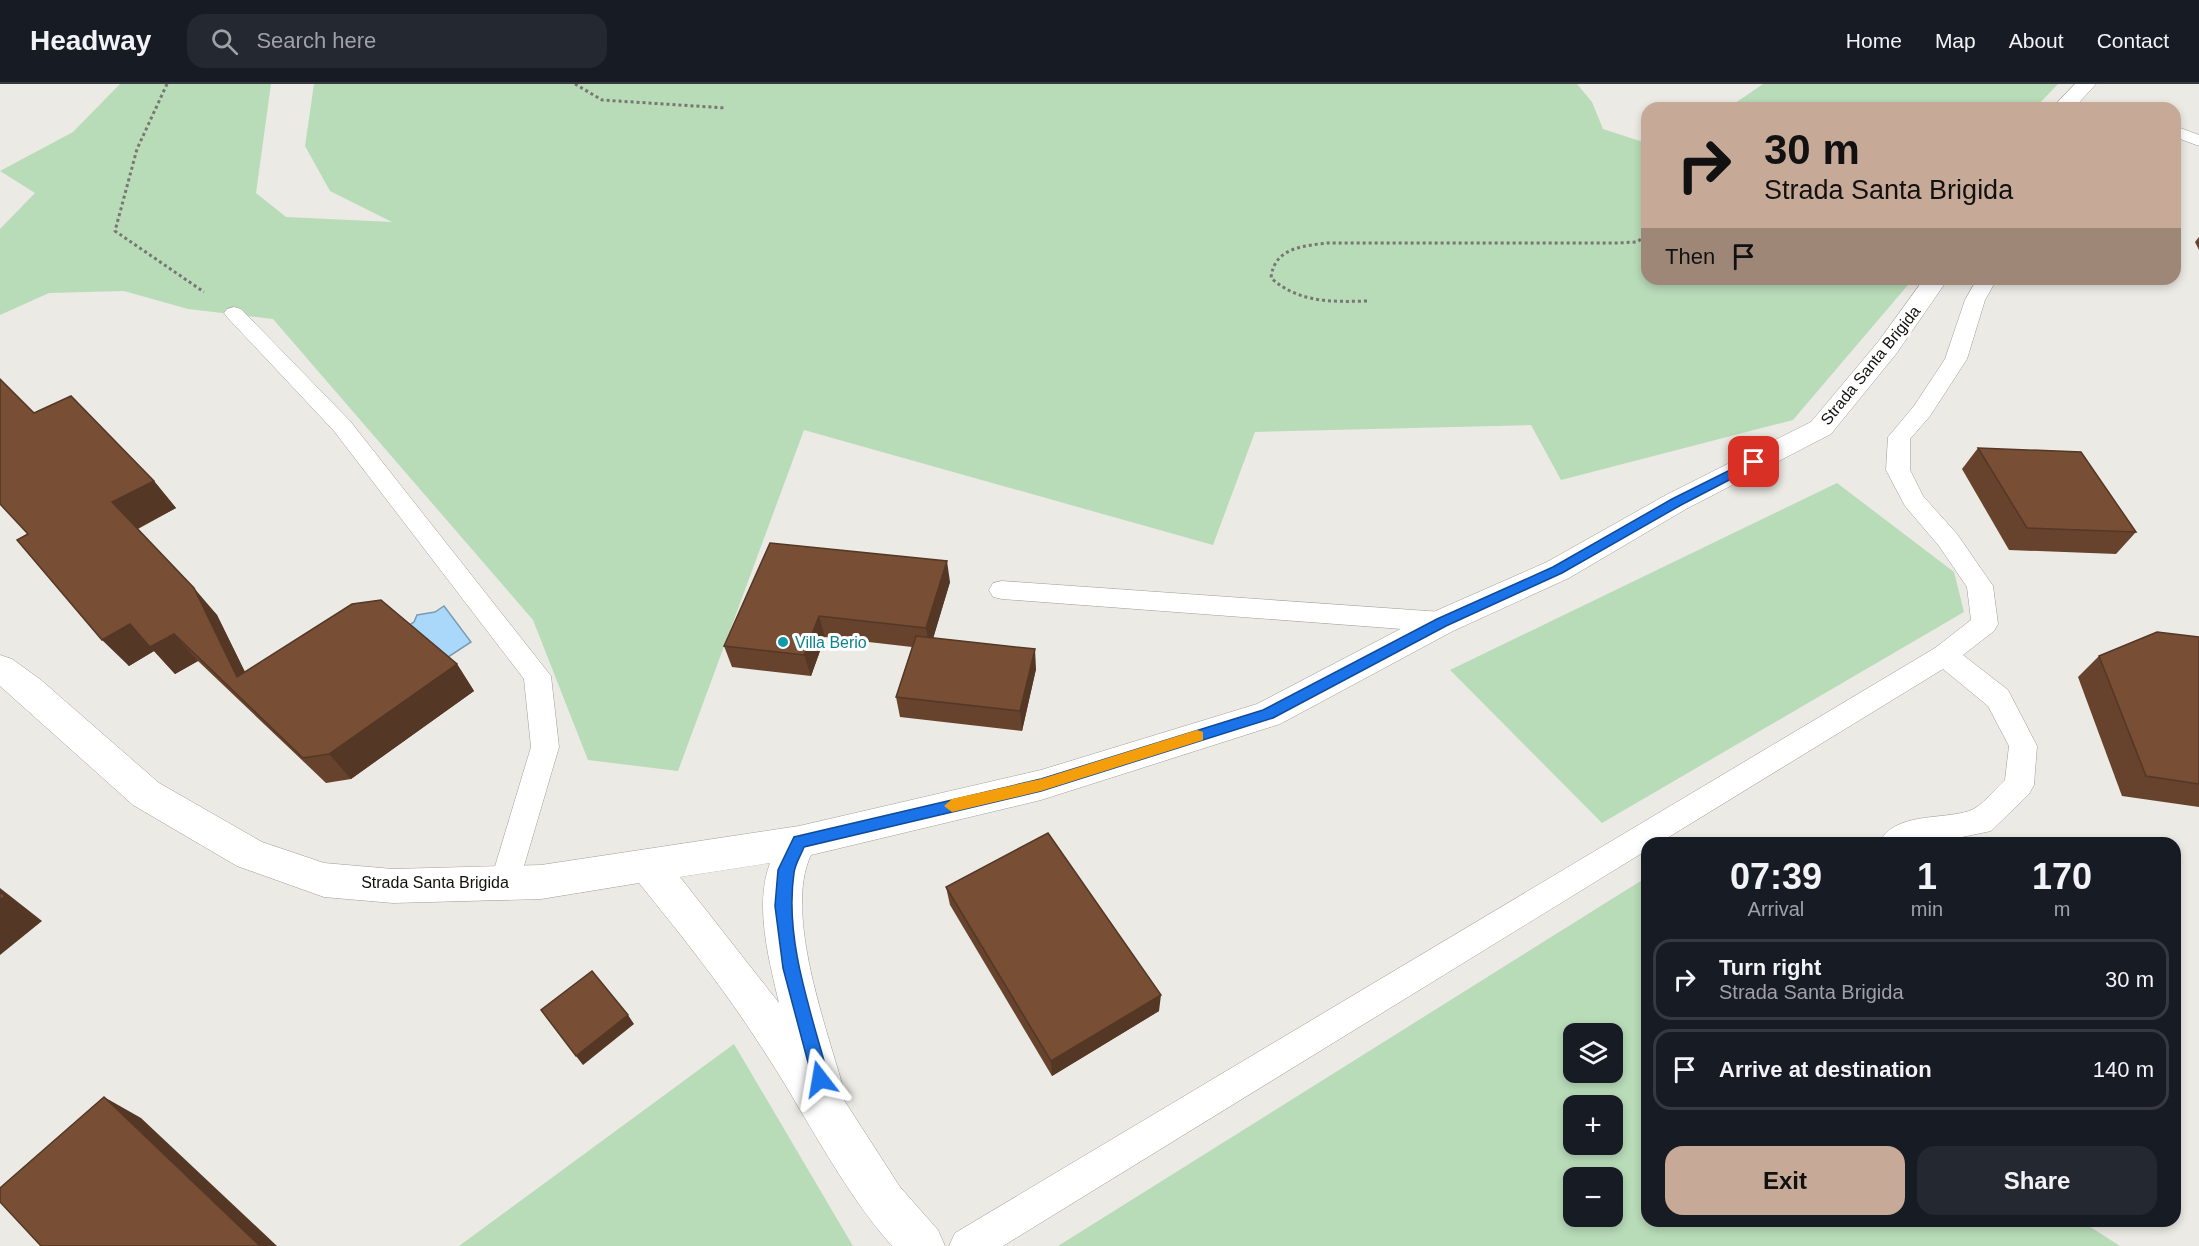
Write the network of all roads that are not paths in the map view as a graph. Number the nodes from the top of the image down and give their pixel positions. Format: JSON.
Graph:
{"nodes":[{"id":1,"x":2084,"y":87,"type":"edge"},
{"id":2,"x":2068,"y":102,"type":"edge"},
{"id":3,"x":2181,"y":134,"type":"edge"},
{"id":4,"x":2199,"y":141,"type":"edge"},
{"id":5,"x":1932,"y":285,"type":"edge"},
{"id":6,"x":1984,"y":285,"type":"edge"},
{"id":7,"x":234,"y":313,"type":"road end"},
{"id":8,"x":1002,"y":590,"type":"dead end"},
{"id":9,"x":1442,"y":622,"type":"junction"},
{"id":10,"x":1944,"y":655,"type":"junction"},
{"id":11,"x":0,"y":668,"type":"edge"},
{"id":12,"x":1643,"y":837,"type":"edge"},
{"id":13,"x":1902,"y":837,"type":"edge"},
{"id":14,"x":1641,"y":838,"type":"edge"},
{"id":15,"x":799,"y":842,"type":"junction"},
{"id":16,"x":648,"y":866,"type":"junction"},
{"id":17,"x":505,"y":883,"type":"junction"},
{"id":18,"x":832,"y":1124,"type":"junction"},
{"id":19,"x":922,"y":1246,"type":"edge"},
{"id":20,"x":968,"y":1246,"type":"edge"}],
"edges":[{"from":1,"to":2,"type":"street"},
{"from":3,"to":4,"type":"lane"},
{"from":5,"to":9,"type":"street","name":"Strada Santa Brigida"},
{"from":6,"to":10,"type":"lane"},
{"from":7,"to":17,"type":"lane"},
{"from":8,"to":9,"type":"lane"},
{"from":9,"to":15,"type":"street","name":"Strada Santa Brigida"},
{"from":10,"to":12,"type":"lane"},
{"from":10,"to":13,"type":"lane"},
{"from":11,"to":17,"type":"street","name":"Strada Santa Brigida"},
{"from":14,"to":20,"type":"lane"},
{"from":15,"to":16,"type":"street","name":"Strada Santa Brigida"},
{"from":15,"to":18,"type":"street"},
{"from":16,"to":17,"type":"street","name":"Strada Santa Brigida"},
{"from":16,"to":18,"type":"street"},
{"from":18,"to":19,"type":"street"}]}
